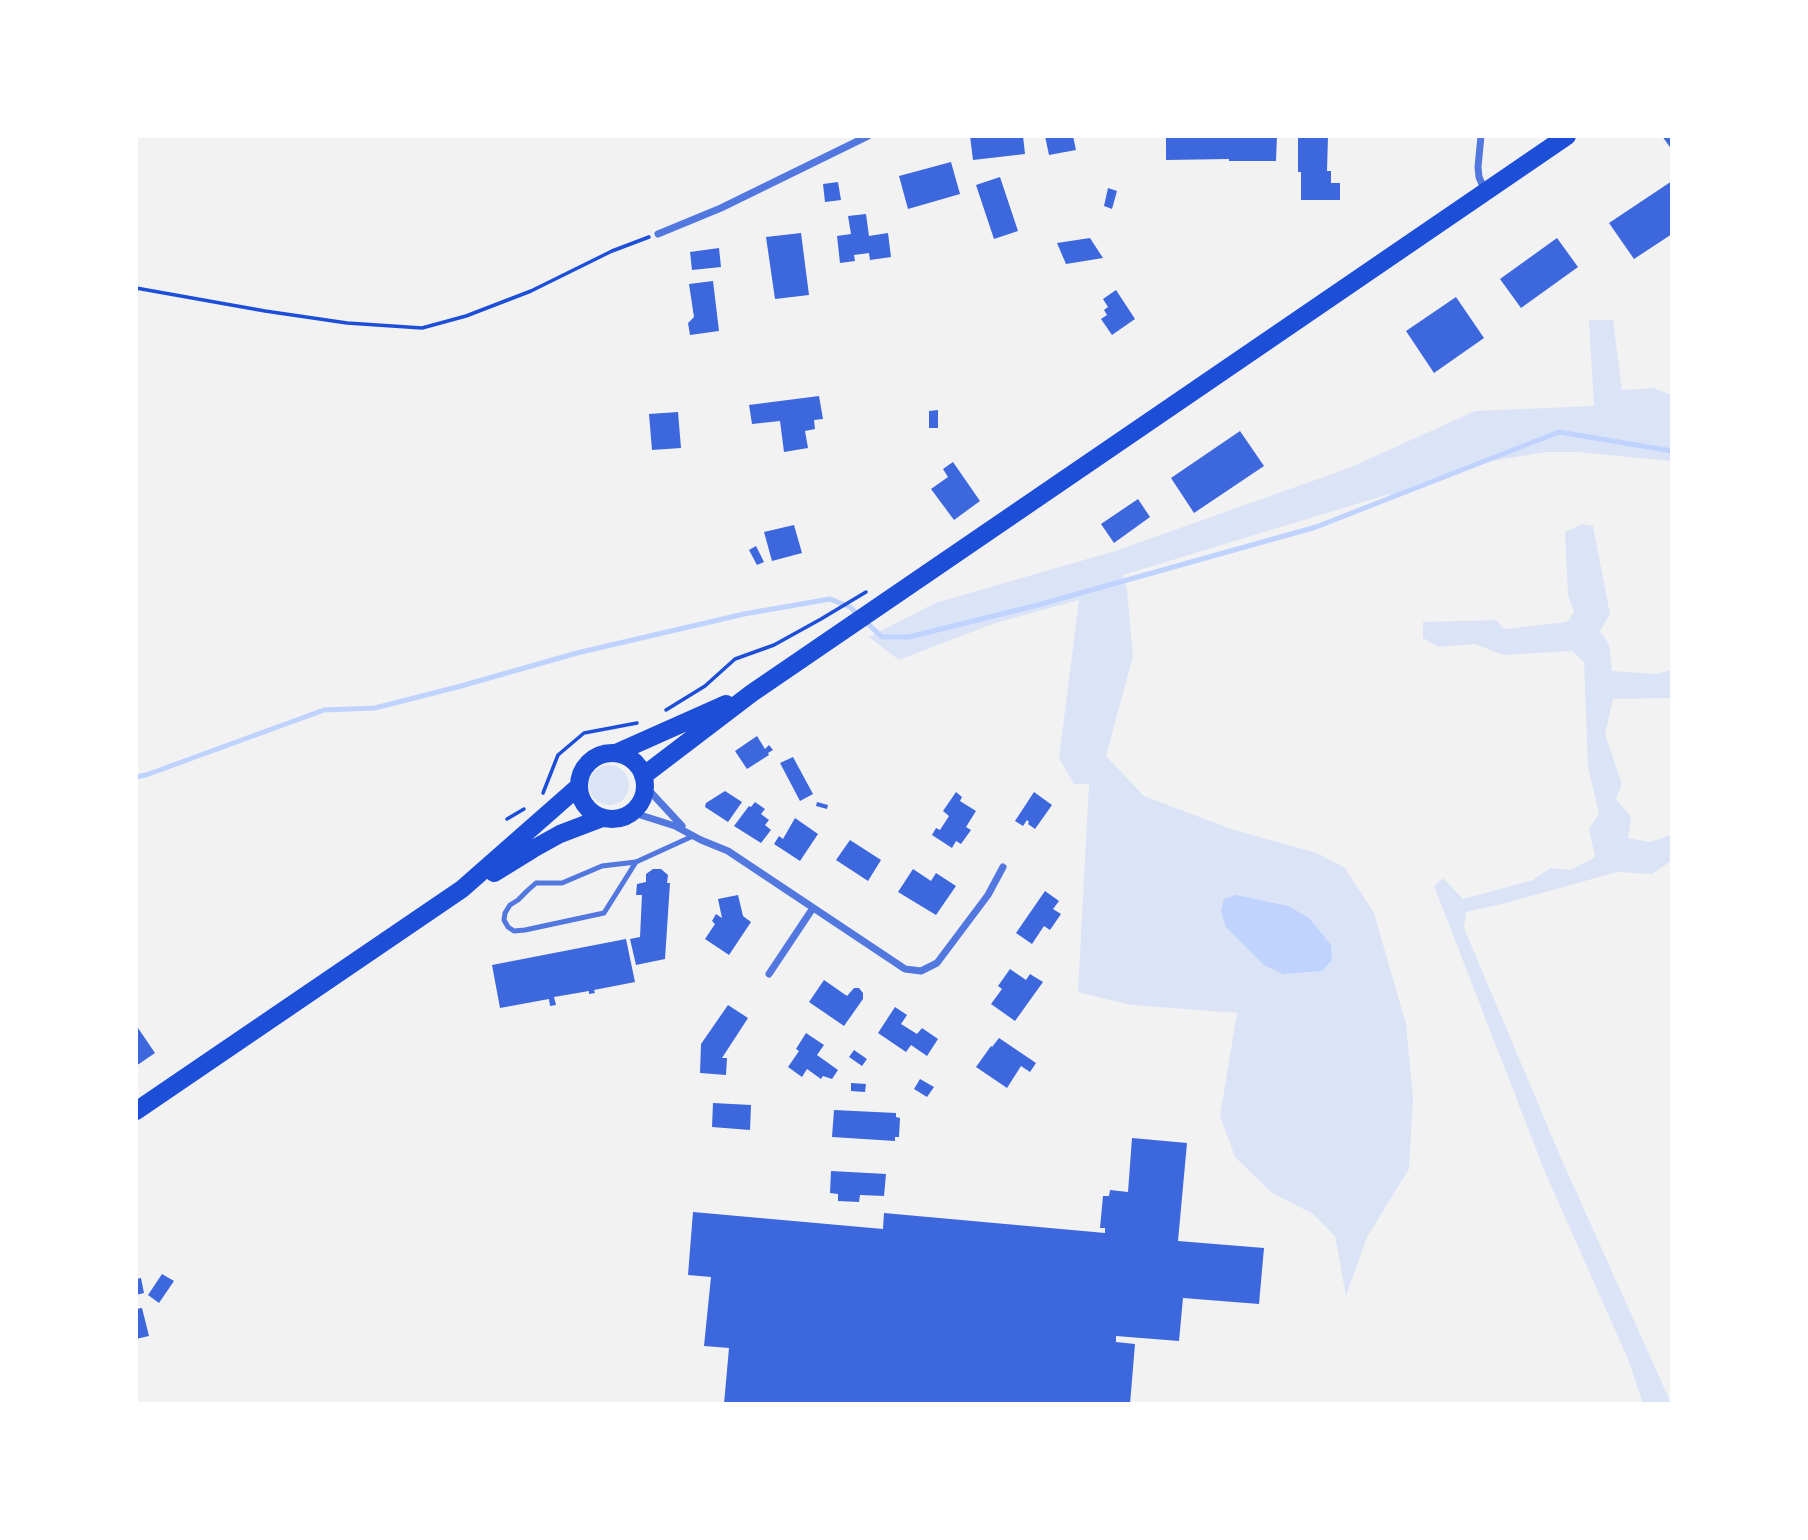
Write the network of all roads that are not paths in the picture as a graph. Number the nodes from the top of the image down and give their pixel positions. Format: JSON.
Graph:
{"nodes":[{"id":1,"x":869,"y":136,"type":"edge"},
{"id":2,"x":1481,"y":136,"type":"edge"},
{"id":3,"x":1567,"y":136,"type":"edge"},
{"id":4,"x":1486,"y":192,"type":"junction"},
{"id":5,"x":658,"y":234,"type":"road end"},
{"id":6,"x":752,"y":693,"type":"junction"},
{"id":7,"x":616,"y":753,"type":"junction"},
{"id":8,"x":644,"y":781,"type":"junction"},
{"id":9,"x":578,"y":788,"type":"junction"},
{"id":10,"x":631,"y":813,"type":"junction"},
{"id":11,"x":602,"y":818,"type":"junction"},
{"id":12,"x":694,"y":836,"type":"junction"},
{"id":13,"x":636,"y":862,"type":"junction"},
{"id":14,"x":1003,"y":867,"type":"dead end"},
{"id":15,"x":463,"y":889,"type":"junction"},
{"id":16,"x":813,"y":908,"type":"junction"},
{"id":17,"x":769,"y":974,"type":"dead end"},
{"id":18,"x":136,"y":1111,"type":"edge"}],
"edges":[{"from":1,"to":5,"type":"street"},
{"from":2,"to":4,"type":"street"},
{"from":3,"to":4,"type":"main road"},
{"from":4,"to":6,"type":"main road"},
{"from":6,"to":7,"type":"main road"},
{"from":6,"to":8,"type":"main road"},
{"from":7,"to":8,"type":"main road"},
{"from":7,"to":9,"type":"main road"},
{"from":8,"to":10,"type":"main road"},
{"from":8,"to":12,"type":"street"},
{"from":9,"to":11,"type":"main road"},
{"from":9,"to":15,"type":"main road"},
{"from":10,"to":11,"type":"main road"},
{"from":10,"to":12,"type":"street"},
{"from":11,"to":15,"type":"main road"},
{"from":12,"to":13,"type":"lane"},
{"from":12,"to":16,"type":"street"},
{"from":13,"to":13,"type":"lane"},
{"from":14,"to":16,"type":"street"},
{"from":15,"to":18,"type":"main road"},
{"from":16,"to":17,"type":"street"}]}
